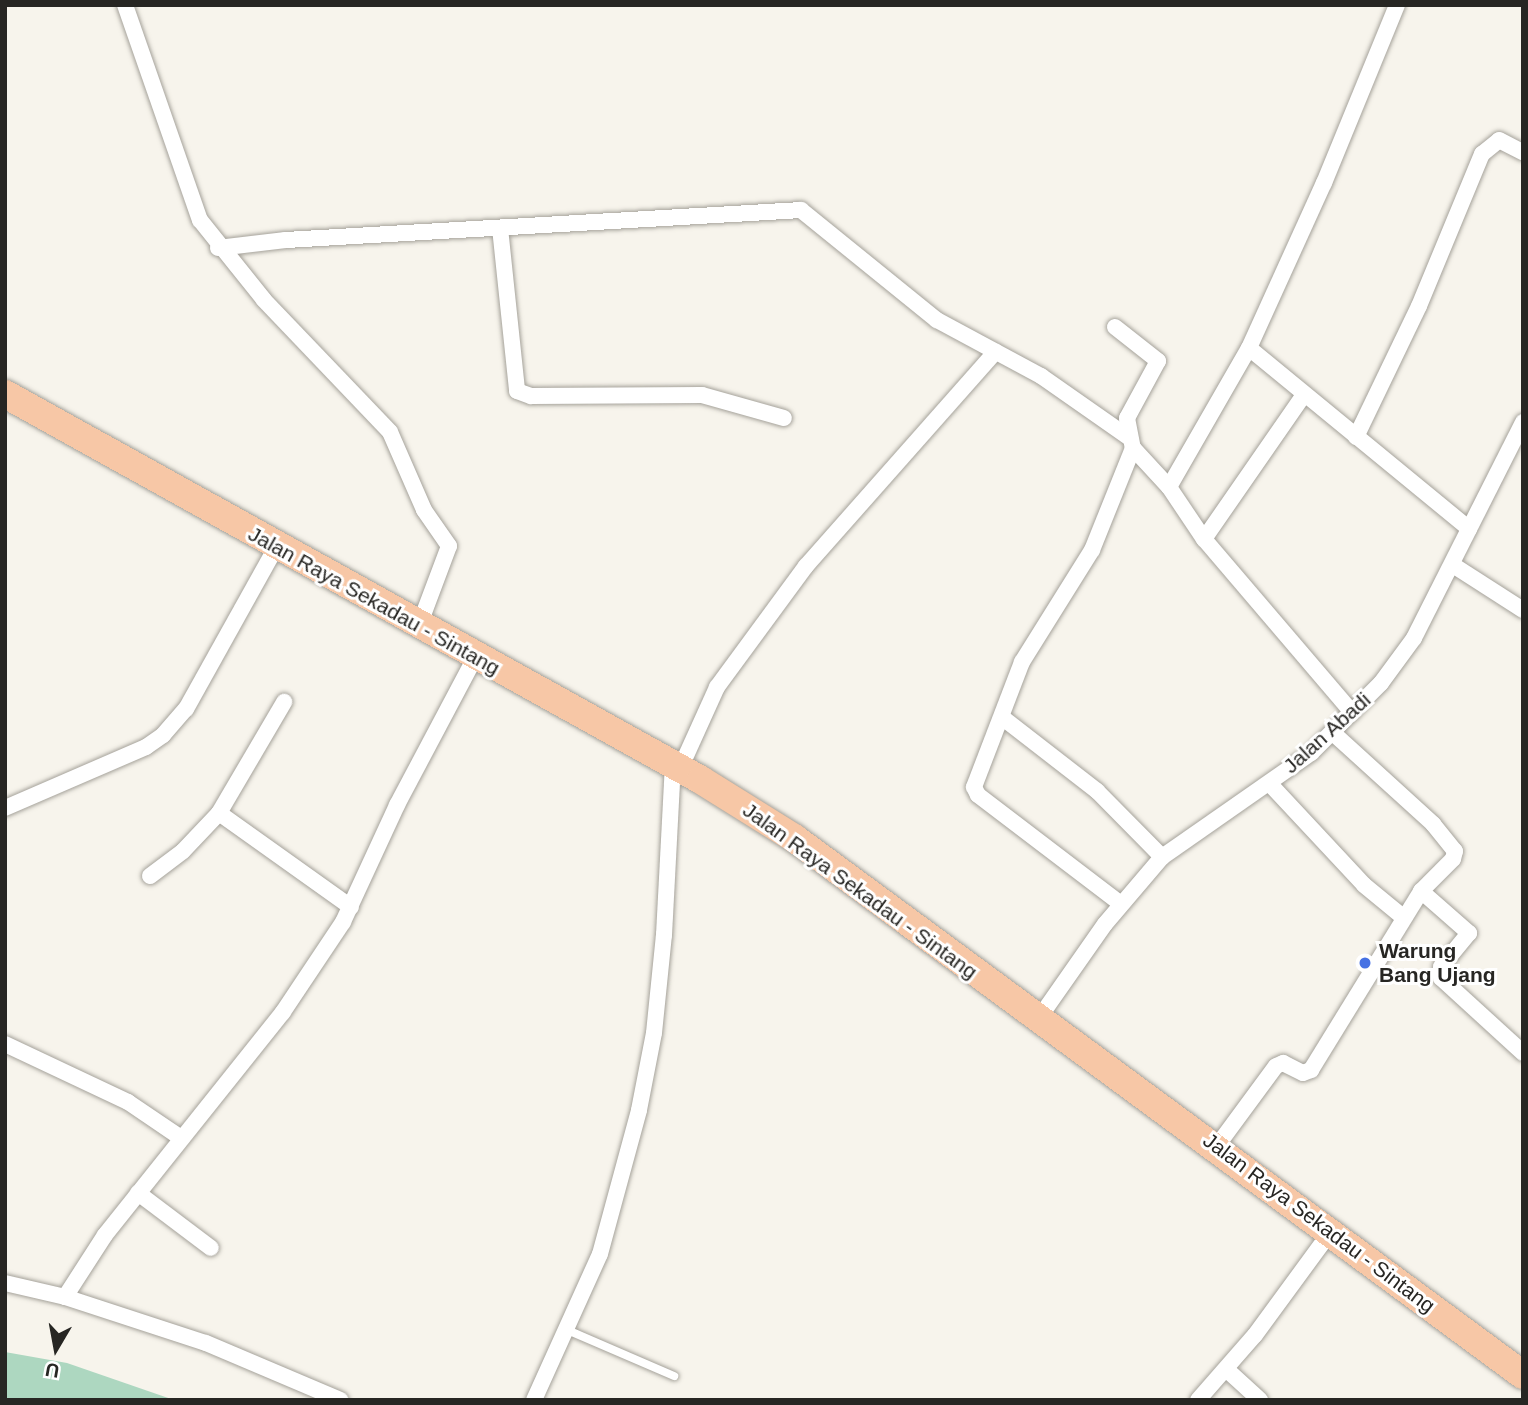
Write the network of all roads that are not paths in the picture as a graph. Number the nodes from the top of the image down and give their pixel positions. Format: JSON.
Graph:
{"nodes":[{"id":1,"x":125,"y":5,"type":"edge"},
{"id":2,"x":1398,"y":5,"type":"edge"},
{"id":3,"x":1523,"y":152,"type":"edge"},
{"id":4,"x":500,"y":228,"type":"junction"},
{"id":5,"x":218,"y":248,"type":"junction"},
{"id":6,"x":1115,"y":327,"type":"dead end"},
{"id":7,"x":1249,"y":348,"type":"junction"},
{"id":8,"x":995,"y":352,"type":"junction"},
{"id":9,"x":5,"y":394,"type":"edge"},
{"id":10,"x":1303,"y":396,"type":"junction"},
{"id":11,"x":784,"y":418,"type":"dead end"},
{"id":12,"x":1523,"y":422,"type":"edge"},
{"id":13,"x":1356,"y":437,"type":"junction"},
{"id":14,"x":1131,"y":442,"type":"junction"},
{"id":15,"x":1169,"y":487,"type":"junction"},
{"id":16,"x":1469,"y":529,"type":"junction"},
{"id":17,"x":1204,"y":540,"type":"junction"},
{"id":18,"x":276,"y":547,"type":"junction"},
{"id":19,"x":1453,"y":565,"type":"junction"},
{"id":20,"x":1523,"y":610,"type":"edge"},
{"id":21,"x":419,"y":626,"type":"junction"},
{"id":22,"x":476,"y":656,"type":"junction"},
{"id":23,"x":285,"y":702,"type":"dead end"},
{"id":24,"x":1352,"y":712,"type":"junction"},
{"id":25,"x":1003,"y":718,"type":"junction"},
{"id":26,"x":1332,"y":732,"type":"junction"},
{"id":27,"x":677,"y":767,"type":"junction"},
{"id":28,"x":1269,"y":783,"type":"junction"},
{"id":29,"x":5,"y":808,"type":"edge"},
{"id":30,"x":219,"y":813,"type":"junction"},
{"id":31,"x":1162,"y":857,"type":"junction"},
{"id":32,"x":150,"y":876,"type":"dead end"},
{"id":33,"x":1421,"y":891,"type":"junction"},
{"id":34,"x":1121,"y":904,"type":"junction"},
{"id":35,"x":351,"y":907,"type":"junction"},
{"id":36,"x":1403,"y":917,"type":"junction"},
{"id":37,"x":1037,"y":1021,"type":"junction"},
{"id":38,"x":5,"y":1044,"type":"edge"},
{"id":39,"x":1523,"y":1054,"type":"edge"},
{"id":40,"x":181,"y":1138,"type":"junction"},
{"id":41,"x":1217,"y":1146,"type":"junction"},
{"id":42,"x":138,"y":1193,"type":"junction"},
{"id":43,"x":1331,"y":1231,"type":"junction"},
{"id":44,"x":211,"y":1248,"type":"dead end"},
{"id":45,"x":5,"y":1283,"type":"edge"},
{"id":46,"x":65,"y":1297,"type":"junction"},
{"id":47,"x":565,"y":1329,"type":"junction"},
{"id":48,"x":1226,"y":1369,"type":"junction"},
{"id":49,"x":674,"y":1376,"type":"dead end"},
{"id":50,"x":1523,"y":1376,"type":"edge"},
{"id":51,"x":340,"y":1400,"type":"edge"},
{"id":52,"x":534,"y":1400,"type":"edge"},
{"id":53,"x":1198,"y":1400,"type":"edge"},
{"id":54,"x":1260,"y":1400,"type":"edge"}],
"edges":[{"from":1,"to":5,"type":"street"},
{"from":2,"to":7,"type":"street"},
{"from":3,"to":13,"type":"street"},
{"from":4,"to":5,"type":"street"},
{"from":4,"to":8,"type":"street"},
{"from":4,"to":11,"type":"street"},
{"from":5,"to":21,"type":"street"},
{"from":6,"to":14,"type":"street"},
{"from":7,"to":10,"type":"street"},
{"from":7,"to":15,"type":"street"},
{"from":8,"to":14,"type":"street"},
{"from":8,"to":27,"type":"street"},
{"from":9,"to":18,"type":"highway","name":"Jalan Raya Sekadau - Sintang"},
{"from":10,"to":13,"type":"street"},
{"from":10,"to":17,"type":"street"},
{"from":12,"to":16,"type":"street","name":"Jalan Abadi"},
{"from":13,"to":16,"type":"street"},
{"from":14,"to":15,"type":"street"},
{"from":14,"to":25,"type":"street"},
{"from":15,"to":17,"type":"street"},
{"from":16,"to":19,"type":"street","name":"Jalan Abadi"},
{"from":17,"to":24,"type":"street"},
{"from":18,"to":21,"type":"highway","name":"Jalan Raya Sekadau - Sintang"},
{"from":18,"to":29,"type":"street"},
{"from":19,"to":20,"type":"street"},
{"from":19,"to":24,"type":"street","name":"Jalan Abadi"},
{"from":21,"to":22,"type":"highway","name":"Jalan Raya Sekadau - Sintang"},
{"from":22,"to":27,"type":"highway","name":"Jalan Raya Sekadau - Sintang"},
{"from":22,"to":35,"type":"street"},
{"from":23,"to":30,"type":"street"},
{"from":24,"to":26,"type":"street","name":"Jalan Abadi"},
{"from":25,"to":31,"type":"street"},
{"from":25,"to":34,"type":"street"},
{"from":26,"to":28,"type":"street","name":"Jalan Abadi"},
{"from":26,"to":33,"type":"street"},
{"from":27,"to":37,"type":"highway","name":"Jalan Raya Sekadau - Sintang"},
{"from":27,"to":47,"type":"street"},
{"from":28,"to":31,"type":"street","name":"Jalan Abadi"},
{"from":28,"to":36,"type":"street"},
{"from":30,"to":32,"type":"street"},
{"from":30,"to":35,"type":"street"},
{"from":31,"to":34,"type":"street","name":"Jalan Abadi"},
{"from":33,"to":36,"type":"street"},
{"from":33,"to":39,"type":"street"},
{"from":34,"to":37,"type":"street","name":"Jalan Abadi"},
{"from":35,"to":40,"type":"street"},
{"from":36,"to":41,"type":"street"},
{"from":37,"to":41,"type":"highway","name":"Jalan Raya Sekadau - Sintang"},
{"from":38,"to":40,"type":"street"},
{"from":40,"to":42,"type":"street"},
{"from":41,"to":43,"type":"highway","name":"Jalan Raya Sekadau - Sintang"},
{"from":42,"to":44,"type":"street"},
{"from":42,"to":46,"type":"street"},
{"from":43,"to":48,"type":"street"},
{"from":43,"to":50,"type":"highway","name":"Jalan Raya Sekadau - Sintang"},
{"from":45,"to":46,"type":"street"},
{"from":46,"to":51,"type":"street"},
{"from":47,"to":49,"type":"lane"},
{"from":47,"to":52,"type":"street"},
{"from":48,"to":53,"type":"street"},
{"from":48,"to":54,"type":"street"}]}
